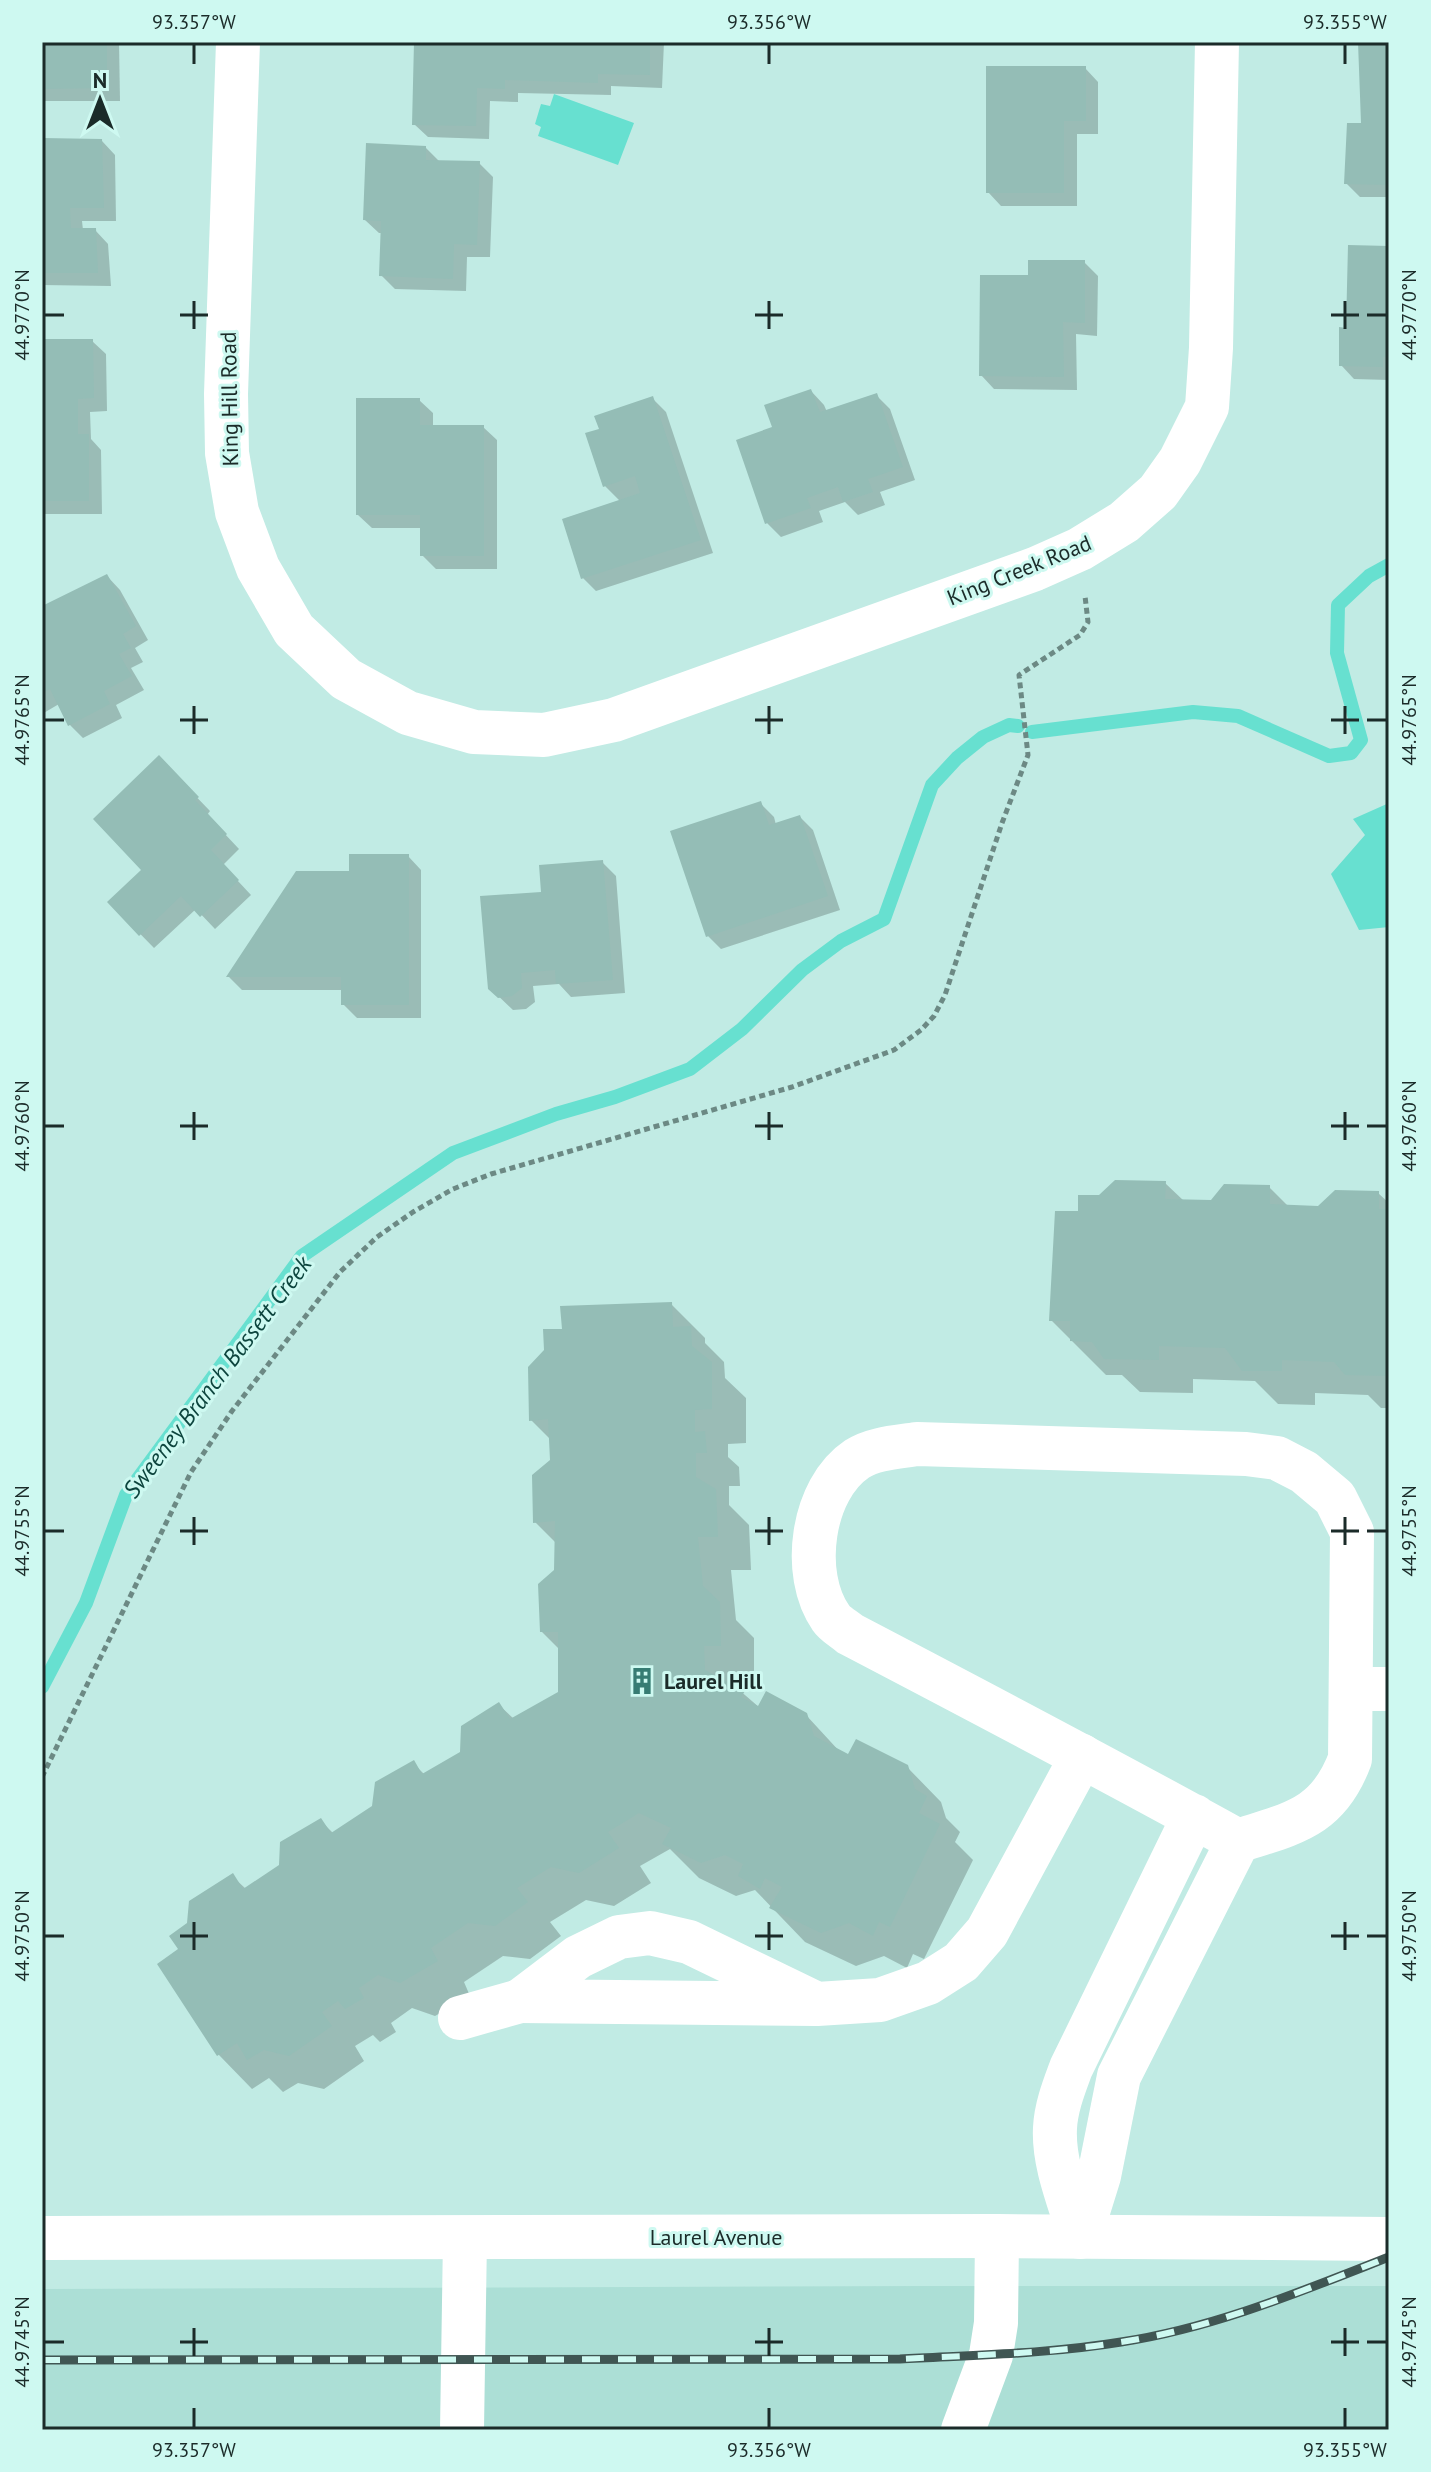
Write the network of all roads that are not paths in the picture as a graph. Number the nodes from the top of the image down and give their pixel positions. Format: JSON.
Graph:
{"nodes":[{"id":1,"x":238,"y":42,"type":"edge"},
{"id":2,"x":1217,"y":42,"type":"edge"},
{"id":3,"x":614,"y":720,"type":"joint"},
{"id":4,"x":1371,"y":1689,"type":"edge"},
{"id":5,"x":1082,"y":1756,"type":"junction"},
{"id":6,"x":1194,"y":1816,"type":"junction"},
{"id":7,"x":1238,"y":1841,"type":"junction"},
{"id":8,"x":520,"y":2001,"type":"junction"},
{"id":9,"x":817,"y":2004,"type":"junction"},
{"id":10,"x":460,"y":2018,"type":"dead end"},
{"id":11,"x":997,"y":2236,"type":"junction"},
{"id":12,"x":1080,"y":2237,"type":"junction"},
{"id":13,"x":42,"y":2238,"type":"edge"},
{"id":14,"x":465,"y":2238,"type":"junction"},
{"id":15,"x":1389,"y":2239,"type":"edge"},
{"id":16,"x":462,"y":2430,"type":"edge"},
{"id":17,"x":963,"y":2430,"type":"edge"}],
"edges":[{"from":1,"to":3,"type":"street","name":"King Hill Road"},
{"from":2,"to":3,"type":"street","name":"King Creek Road"},
{"from":4,"to":5,"type":"street"},
{"from":4,"to":7,"type":"street"},
{"from":5,"to":6,"type":"street"},
{"from":5,"to":9,"type":"street"},
{"from":6,"to":7,"type":"street"},
{"from":6,"to":12,"type":"street"},
{"from":7,"to":12,"type":"street"},
{"from":8,"to":9,"type":"street"},
{"from":8,"to":9,"type":"street"},
{"from":8,"to":10,"type":"street"},
{"from":11,"to":12,"type":"street","name":"Laurel Avenue"},
{"from":11,"to":14,"type":"street","name":"Laurel Avenue"},
{"from":11,"to":17,"type":"street"},
{"from":12,"to":15,"type":"street","name":"Laurel Avenue"},
{"from":13,"to":14,"type":"street","name":"Laurel Avenue"},
{"from":14,"to":16,"type":"street"}]}
